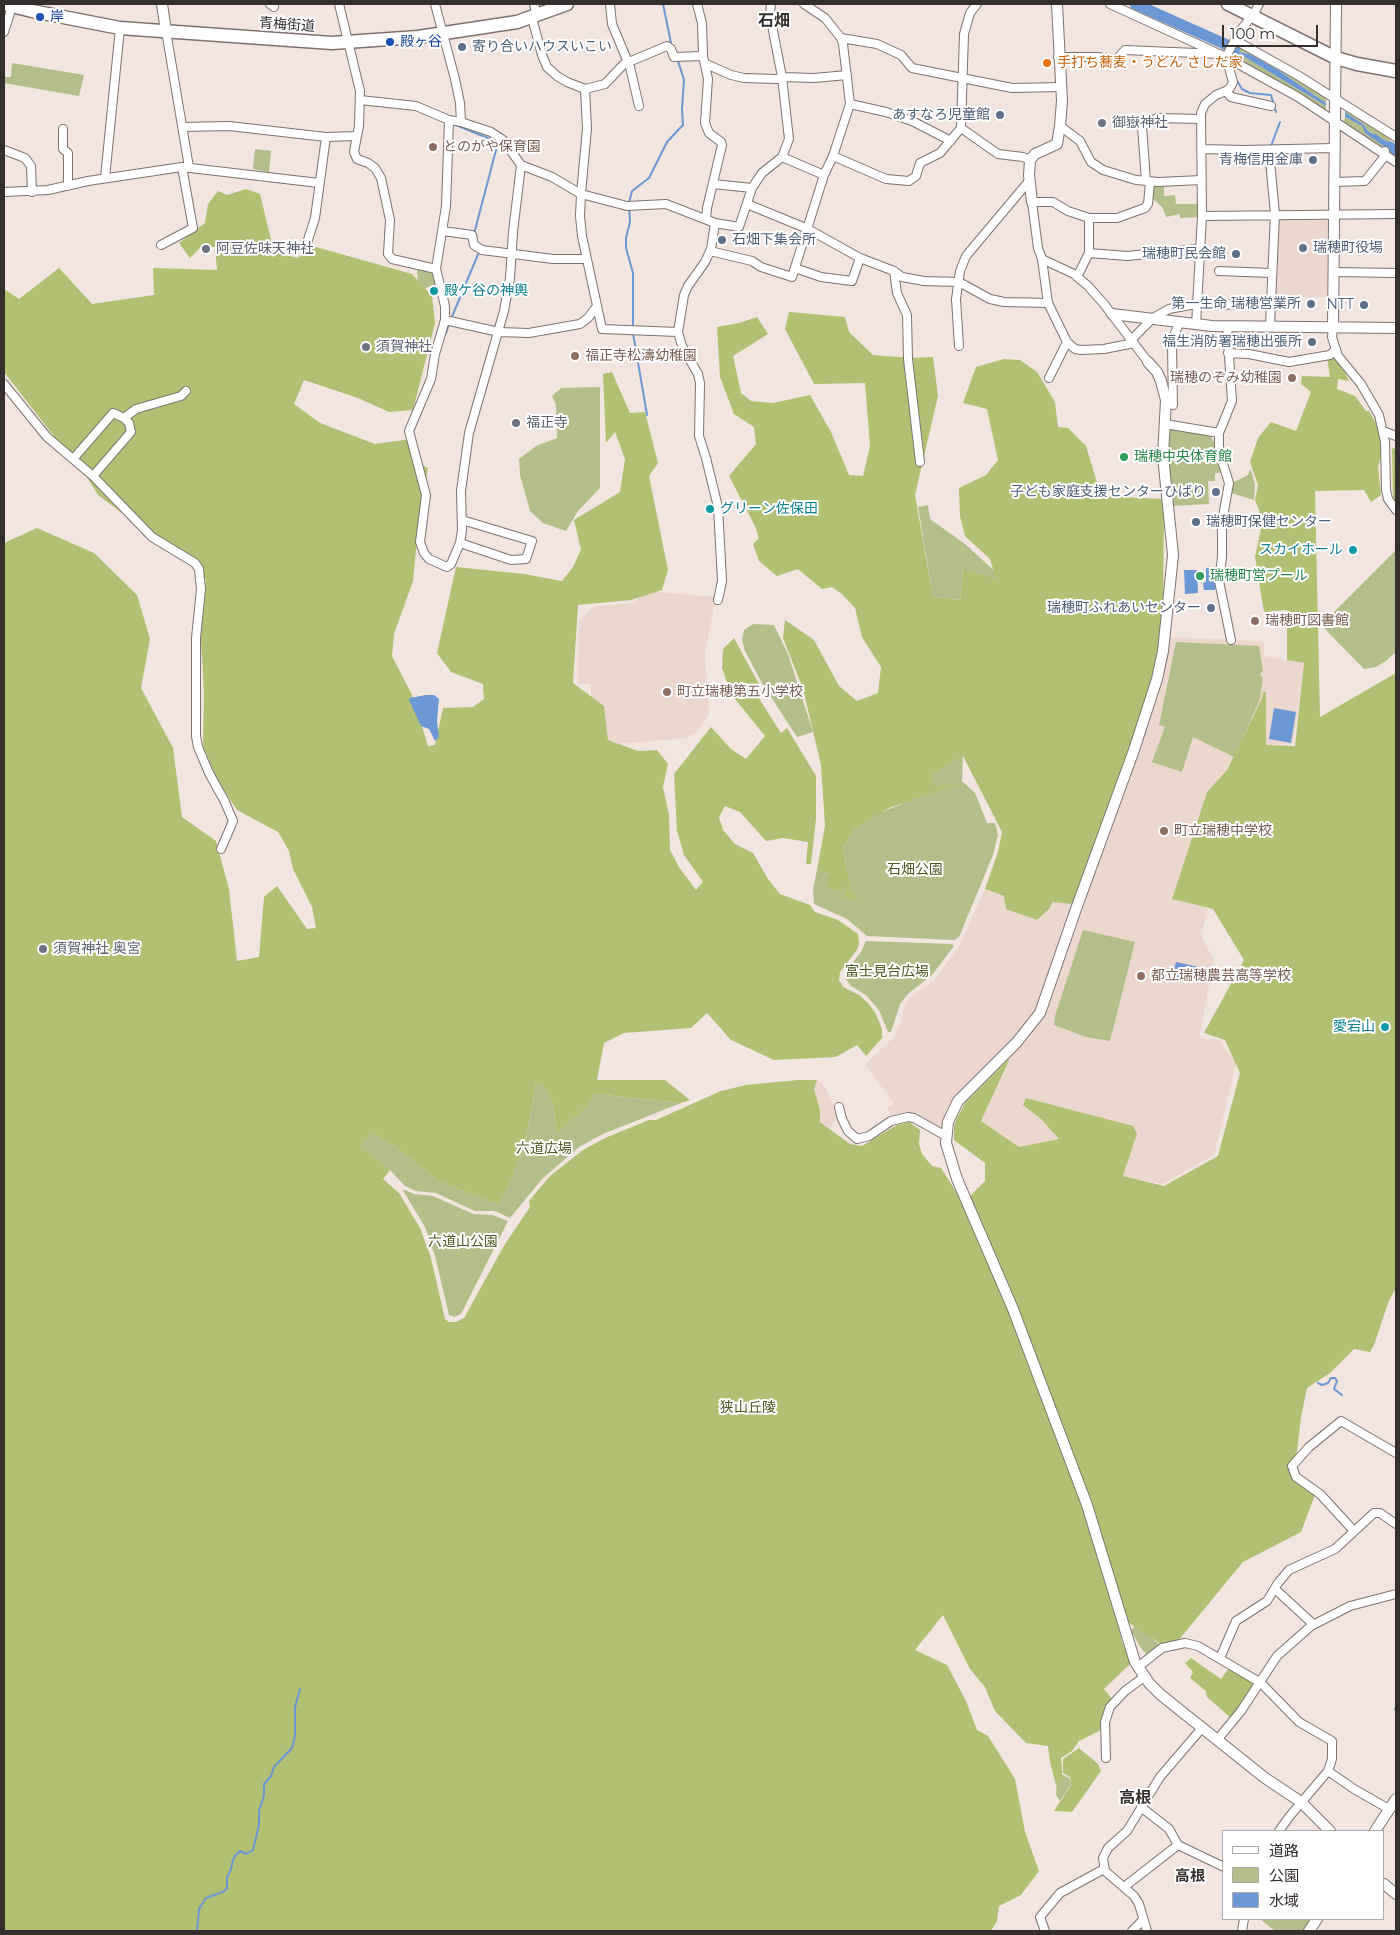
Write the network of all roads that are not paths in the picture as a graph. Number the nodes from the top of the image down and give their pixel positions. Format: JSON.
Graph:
{"nodes":[{"id":1,"x":162,"y":4,"type":"edge"},
{"id":2,"x":339,"y":4,"type":"edge"},
{"id":3,"x":435,"y":4,"type":"edge"},
{"id":4,"x":565,"y":4,"type":"edge"},
{"id":5,"x":610,"y":4,"type":"edge"},
{"id":6,"x":697,"y":4,"type":"edge"},
{"id":7,"x":771,"y":4,"type":"edge"},
{"id":8,"x":804,"y":4,"type":"edge"},
{"id":9,"x":977,"y":4,"type":"edge"},
{"id":10,"x":1057,"y":4,"type":"edge"},
{"id":11,"x":1110,"y":4,"type":"edge"},
{"id":12,"x":1228,"y":4,"type":"edge"},
{"id":13,"x":1336,"y":4,"type":"edge"},
{"id":14,"x":8,"y":5,"type":"edge"},
{"id":15,"x":1255,"y":9,"type":"edge"},
{"id":16,"x":534,"y":12,"type":"edge"},
{"id":17,"x":120,"y":28,"type":"junction"},
{"id":18,"x":166,"y":31,"type":"junction"},
{"id":19,"x":4,"y":32,"type":"edge"},
{"id":20,"x":442,"y":33,"type":"junction"},
{"id":21,"x":841,"y":38,"type":"junction"},
{"id":22,"x":1235,"y":41,"type":"junction"},
{"id":23,"x":348,"y":42,"type":"junction"},
{"id":24,"x":1224,"y":55,"type":"junction"},
{"id":25,"x":1058,"y":57,"type":"junction"},
{"id":26,"x":1336,"y":58,"type":"junction"},
{"id":27,"x":705,"y":60,"type":"junction"},
{"id":28,"x":627,"y":62,"type":"junction"},
{"id":29,"x":1396,"y":71,"type":"edge"},
{"id":30,"x":847,"y":75,"type":"junction"},
{"id":31,"x":782,"y":77,"type":"junction"},
{"id":32,"x":964,"y":79,"type":"junction"},
{"id":33,"x":1061,"y":87,"type":"junction"},
{"id":34,"x":585,"y":88,"type":"junction"},
{"id":35,"x":1226,"y":91,"type":"junction"},
{"id":36,"x":360,"y":100,"type":"junction"},
{"id":37,"x":1336,"y":100,"type":"junction"},
{"id":38,"x":850,"y":104,"type":"junction"},
{"id":39,"x":639,"y":106,"type":"dead end"},
{"id":40,"x":1271,"y":106,"type":"dead end"},
{"id":41,"x":1200,"y":119,"type":"junction"},
{"id":42,"x":448,"y":120,"type":"junction"},
{"id":43,"x":1336,"y":120,"type":"junction"},
{"id":44,"x":461,"y":122,"type":"junction"},
{"id":45,"x":183,"y":126,"type":"junction"},
{"id":46,"x":1060,"y":126,"type":"junction"},
{"id":47,"x":961,"y":128,"type":"junction"},
{"id":48,"x":63,"y":129,"type":"dead end"},
{"id":49,"x":357,"y":136,"type":"junction"},
{"id":50,"x":326,"y":137,"type":"junction"},
{"id":51,"x":1396,"y":137,"type":"edge"},
{"id":52,"x":951,"y":141,"type":"junction"},
{"id":53,"x":1335,"y":148,"type":"junction"},
{"id":54,"x":1201,"y":149,"type":"junction"},
{"id":55,"x":4,"y":150,"type":"edge"},
{"id":56,"x":1269,"y":150,"type":"junction"},
{"id":57,"x":1385,"y":153,"type":"junction"},
{"id":58,"x":782,"y":156,"type":"junction"},
{"id":59,"x":833,"y":156,"type":"junction"},
{"id":60,"x":1030,"y":160,"type":"junction"},
{"id":61,"x":1396,"y":162,"type":"edge"},
{"id":62,"x":521,"y":165,"type":"junction"},
{"id":63,"x":186,"y":167,"type":"junction"},
{"id":64,"x":824,"y":175,"type":"junction"},
{"id":65,"x":105,"y":178,"type":"junction"},
{"id":66,"x":1201,"y":180,"type":"junction"},
{"id":67,"x":1029,"y":181,"type":"junction"},
{"id":68,"x":1148,"y":181,"type":"junction"},
{"id":69,"x":1335,"y":182,"type":"junction"},
{"id":70,"x":319,"y":183,"type":"junction"},
{"id":71,"x":713,"y":184,"type":"junction"},
{"id":72,"x":68,"y":186,"type":"junction"},
{"id":73,"x":752,"y":188,"type":"junction"},
{"id":74,"x":4,"y":192,"type":"edge"},
{"id":75,"x":32,"y":192,"type":"junction"},
{"id":76,"x":580,"y":194,"type":"junction"},
{"id":77,"x":1032,"y":202,"type":"junction"},
{"id":78,"x":747,"y":204,"type":"junction"},
{"id":79,"x":1275,"y":214,"type":"junction"},
{"id":80,"x":1335,"y":214,"type":"junction"},
{"id":81,"x":1396,"y":214,"type":"edge"},
{"id":82,"x":1202,"y":216,"type":"junction"},
{"id":83,"x":1089,"y":218,"type":"junction"},
{"id":84,"x":706,"y":219,"type":"junction"},
{"id":85,"x":715,"y":223,"type":"junction"},
{"id":86,"x":808,"y":230,"type":"junction"},
{"id":87,"x":443,"y":231,"type":"junction"},
{"id":88,"x":161,"y":245,"type":"dead end"},
{"id":89,"x":305,"y":249,"type":"dead end"},
{"id":90,"x":1199,"y":249,"type":"junction"},
{"id":91,"x":710,"y":251,"type":"junction"},
{"id":92,"x":1089,"y":252,"type":"junction"},
{"id":93,"x":512,"y":253,"type":"junction"},
{"id":94,"x":860,"y":258,"type":"junction"},
{"id":95,"x":587,"y":259,"type":"junction"},
{"id":96,"x":1042,"y":259,"type":"junction"},
{"id":97,"x":795,"y":268,"type":"junction"},
{"id":98,"x":436,"y":269,"type":"junction"},
{"id":99,"x":894,"y":271,"type":"junction"},
{"id":100,"x":1219,"y":271,"type":"dead end"},
{"id":101,"x":1334,"y":272,"type":"junction"},
{"id":102,"x":1272,"y":273,"type":"junction"},
{"id":103,"x":1396,"y":273,"type":"edge"},
{"id":104,"x":1077,"y":277,"type":"junction"},
{"id":105,"x":959,"y":282,"type":"junction"},
{"id":106,"x":1048,"y":303,"type":"junction"},
{"id":107,"x":1270,"y":303,"type":"junction"},
{"id":108,"x":1196,"y":304,"type":"junction"},
{"id":109,"x":597,"y":306,"type":"junction"},
{"id":110,"x":1112,"y":314,"type":"junction"},
{"id":111,"x":1153,"y":318,"type":"junction"},
{"id":112,"x":445,"y":320,"type":"junction"},
{"id":113,"x":1180,"y":322,"type":"junction"},
{"id":114,"x":1196,"y":325,"type":"junction"},
{"id":115,"x":1227,"y":326,"type":"junction"},
{"id":116,"x":1270,"y":326,"type":"junction"},
{"id":117,"x":1333,"y":328,"type":"junction"},
{"id":118,"x":1396,"y":328,"type":"edge"},
{"id":119,"x":499,"y":332,"type":"junction"},
{"id":120,"x":678,"y":332,"type":"junction"},
{"id":121,"x":1067,"y":342,"type":"junction"},
{"id":122,"x":1132,"y":342,"type":"junction"},
{"id":123,"x":960,"y":346,"type":"dead end"},
{"id":124,"x":1335,"y":350,"type":"junction"},
{"id":125,"x":1228,"y":353,"type":"junction"},
{"id":126,"x":1148,"y":362,"type":"joint"},
{"id":127,"x":1050,"y":378,"type":"dead end"},
{"id":128,"x":4,"y":384,"type":"edge"},
{"id":129,"x":186,"y":391,"type":"dead end"},
{"id":130,"x":1172,"y":405,"type":"dead end"},
{"id":131,"x":124,"y":418,"type":"junction"},
{"id":132,"x":1165,"y":424,"type":"junction"},
{"id":133,"x":1383,"y":431,"type":"junction"},
{"id":134,"x":1219,"y":433,"type":"junction"},
{"id":135,"x":1396,"y":436,"type":"edge"},
{"id":136,"x":74,"y":458,"type":"junction"},
{"id":137,"x":920,"y":462,"type":"dead end"},
{"id":138,"x":94,"y":476,"type":"junction"},
{"id":139,"x":1396,"y":510,"type":"edge"},
{"id":140,"x":462,"y":520,"type":"junction"},
{"id":141,"x":460,"y":543,"type":"junction"},
{"id":142,"x":718,"y":600,"type":"dead end"},
{"id":143,"x":1231,"y":640,"type":"dead end"},
{"id":144,"x":221,"y":849,"type":"dead end"},
{"id":145,"x":839,"y":1107,"type":"dead end"},
{"id":146,"x":946,"y":1136,"type":"junction"},
{"id":147,"x":1396,"y":1453,"type":"edge"},
{"id":148,"x":1396,"y":1512,"type":"edge"},
{"id":149,"x":1394,"y":1522,"type":"edge"},
{"id":150,"x":1354,"y":1531,"type":"junction"},
{"id":151,"x":1275,"y":1589,"type":"junction"},
{"id":152,"x":1396,"y":1594,"type":"edge"},
{"id":153,"x":1313,"y":1624,"type":"junction"},
{"id":154,"x":1220,"y":1658,"type":"junction"},
{"id":155,"x":1138,"y":1668,"type":"junction"},
{"id":156,"x":1144,"y":1677,"type":"junction"},
{"id":157,"x":1261,"y":1683,"type":"junction"},
{"id":158,"x":1202,"y":1728,"type":"junction"},
{"id":159,"x":1217,"y":1740,"type":"junction"},
{"id":160,"x":1106,"y":1758,"type":"dead end"},
{"id":161,"x":1328,"y":1771,"type":"junction"},
{"id":162,"x":1396,"y":1799,"type":"edge"},
{"id":163,"x":1301,"y":1802,"type":"junction"},
{"id":164,"x":1141,"y":1807,"type":"junction"},
{"id":165,"x":1389,"y":1809,"type":"junction"},
{"id":166,"x":1280,"y":1830,"type":"edge"},
{"id":167,"x":1329,"y":1830,"type":"edge"},
{"id":168,"x":1376,"y":1830,"type":"edge"},
{"id":169,"x":1178,"y":1845,"type":"junction"},
{"id":170,"x":1222,"y":1866,"type":"edge"},
{"id":171,"x":1104,"y":1869,"type":"junction"},
{"id":172,"x":1385,"y":1885,"type":"edge"},
{"id":173,"x":1124,"y":1887,"type":"junction"},
{"id":174,"x":1396,"y":1894,"type":"edge"},
{"id":175,"x":1316,"y":1920,"type":"edge"},
{"id":176,"x":1142,"y":1921,"type":"junction"},
{"id":177,"x":1045,"y":1931,"type":"edge"},
{"id":178,"x":1132,"y":1931,"type":"edge"},
{"id":179,"x":1147,"y":1931,"type":"edge"},
{"id":180,"x":1309,"y":1931,"type":"edge"}],
"edges":[{"from":1,"to":18,"type":"street"},
{"from":2,"to":23,"type":"street"},
{"from":3,"to":20,"type":"street"},
{"from":4,"to":16,"type":"main road","name":"青梅街道"},
{"from":5,"to":28,"type":"street"},
{"from":6,"to":27,"type":"street"},
{"from":7,"to":31,"type":"street"},
{"from":8,"to":21,"type":"street"},
{"from":9,"to":32,"type":"street"},
{"from":10,"to":25,"type":"street"},
{"from":11,"to":24,"type":"street"},
{"from":12,"to":15,"type":"main road"},
{"from":13,"to":26,"type":"street"},
{"from":14,"to":17,"type":"main road","name":"青梅街道"},
{"from":14,"to":19,"type":"street"},
{"from":15,"to":22,"type":"street"},
{"from":15,"to":26,"type":"main road"},
{"from":16,"to":20,"type":"main road","name":"青梅街道"},
{"from":16,"to":34,"type":"street"},
{"from":17,"to":18,"type":"main road","name":"青梅街道"},
{"from":17,"to":65,"type":"street"},
{"from":18,"to":23,"type":"main road","name":"青梅街道"},
{"from":18,"to":45,"type":"street"},
{"from":20,"to":23,"type":"main road","name":"青梅街道"},
{"from":20,"to":44,"type":"street"},
{"from":21,"to":30,"type":"street"},
{"from":21,"to":32,"type":"street"},
{"from":22,"to":24,"type":"street"},
{"from":22,"to":37,"type":"street"},
{"from":23,"to":36,"type":"street"},
{"from":24,"to":25,"type":"street"},
{"from":24,"to":35,"type":"street"},
{"from":24,"to":43,"type":"street"},
{"from":25,"to":33,"type":"street"},
{"from":26,"to":29,"type":"main road"},
{"from":26,"to":37,"type":"street"},
{"from":27,"to":28,"type":"street"},
{"from":27,"to":31,"type":"street"},
{"from":27,"to":71,"type":"street"},
{"from":28,"to":34,"type":"street"},
{"from":28,"to":39,"type":"street"},
{"from":30,"to":31,"type":"street"},
{"from":30,"to":38,"type":"street"},
{"from":31,"to":58,"type":"street"},
{"from":32,"to":33,"type":"street"},
{"from":32,"to":47,"type":"street"},
{"from":33,"to":46,"type":"street"},
{"from":34,"to":76,"type":"street"},
{"from":35,"to":40,"type":"street"},
{"from":35,"to":41,"type":"street"},
{"from":36,"to":42,"type":"street"},
{"from":36,"to":49,"type":"street"},
{"from":37,"to":43,"type":"street"},
{"from":37,"to":51,"type":"street"},
{"from":38,"to":52,"type":"street"},
{"from":38,"to":59,"type":"street"},
{"from":41,"to":54,"type":"street"},
{"from":41,"to":68,"type":"street"},
{"from":42,"to":44,"type":"street"},
{"from":42,"to":87,"type":"street"},
{"from":43,"to":53,"type":"street"},
{"from":43,"to":57,"type":"street"},
{"from":44,"to":62,"type":"street"},
{"from":45,"to":50,"type":"street"},
{"from":45,"to":63,"type":"street"},
{"from":46,"to":60,"type":"street"},
{"from":46,"to":68,"type":"street"},
{"from":47,"to":52,"type":"street"},
{"from":47,"to":60,"type":"street"},
{"from":48,"to":72,"type":"street"},
{"from":49,"to":50,"type":"street"},
{"from":49,"to":98,"type":"street"},
{"from":50,"to":70,"type":"street"},
{"from":52,"to":59,"type":"street"},
{"from":53,"to":56,"type":"street"},
{"from":53,"to":69,"type":"street"},
{"from":54,"to":56,"type":"street"},
{"from":54,"to":66,"type":"street"},
{"from":55,"to":75,"type":"street"},
{"from":56,"to":79,"type":"street"},
{"from":57,"to":61,"type":"street"},
{"from":57,"to":69,"type":"street"},
{"from":58,"to":64,"type":"street"},
{"from":58,"to":73,"type":"street"},
{"from":59,"to":64,"type":"street"},
{"from":60,"to":67,"type":"street"},
{"from":62,"to":76,"type":"street"},
{"from":62,"to":93,"type":"street"},
{"from":63,"to":65,"type":"street"},
{"from":63,"to":70,"type":"street"},
{"from":63,"to":88,"type":"street"},
{"from":64,"to":86,"type":"street"},
{"from":65,"to":72,"type":"street"},
{"from":66,"to":68,"type":"street"},
{"from":66,"to":82,"type":"street"},
{"from":67,"to":77,"type":"street"},
{"from":67,"to":105,"type":"street"},
{"from":68,"to":83,"type":"street"},
{"from":69,"to":80,"type":"street"},
{"from":70,"to":89,"type":"street"},
{"from":71,"to":73,"type":"street"},
{"from":71,"to":84,"type":"street"},
{"from":72,"to":75,"type":"street"},
{"from":73,"to":78,"type":"street"},
{"from":74,"to":75,"type":"street"},
{"from":76,"to":84,"type":"street"},
{"from":76,"to":95,"type":"street"},
{"from":77,"to":83,"type":"street"},
{"from":77,"to":96,"type":"street"},
{"from":78,"to":85,"type":"street"},
{"from":78,"to":86,"type":"street"},
{"from":79,"to":80,"type":"street"},
{"from":79,"to":82,"type":"street"},
{"from":79,"to":102,"type":"street"},
{"from":80,"to":81,"type":"street"},
{"from":80,"to":101,"type":"street"},
{"from":82,"to":90,"type":"street"},
{"from":83,"to":92,"type":"street"},
{"from":84,"to":85,"type":"street"},
{"from":85,"to":91,"type":"street"},
{"from":86,"to":94,"type":"street"},
{"from":86,"to":97,"type":"street"},
{"from":87,"to":93,"type":"street"},
{"from":87,"to":98,"type":"street"},
{"from":90,"to":92,"type":"street"},
{"from":90,"to":108,"type":"street"},
{"from":91,"to":97,"type":"street"},
{"from":91,"to":120,"type":"street"},
{"from":92,"to":104,"type":"street"},
{"from":93,"to":95,"type":"street"},
{"from":93,"to":119,"type":"street"},
{"from":94,"to":97,"type":"street"},
{"from":94,"to":99,"type":"street"},
{"from":95,"to":109,"type":"street"},
{"from":96,"to":104,"type":"street"},
{"from":96,"to":106,"type":"street"},
{"from":98,"to":112,"type":"street"},
{"from":99,"to":105,"type":"street"},
{"from":99,"to":137,"type":"street"},
{"from":100,"to":102,"type":"street"},
{"from":101,"to":103,"type":"street"},
{"from":101,"to":117,"type":"street"},
{"from":102,"to":107,"type":"street"},
{"from":104,"to":110,"type":"street"},
{"from":105,"to":106,"type":"street"},
{"from":105,"to":123,"type":"street"},
{"from":106,"to":121,"type":"street"},
{"from":107,"to":108,"type":"street"},
{"from":107,"to":116,"type":"street"},
{"from":108,"to":111,"type":"street"},
{"from":108,"to":114,"type":"street"},
{"from":109,"to":119,"type":"street"},
{"from":109,"to":120,"type":"street"},
{"from":110,"to":111,"type":"street"},
{"from":110,"to":122,"type":"street"},
{"from":111,"to":113,"type":"street"},
{"from":111,"to":122,"type":"street"},
{"from":112,"to":119,"type":"street"},
{"from":112,"to":141,"type":"street"},
{"from":113,"to":114,"type":"street"},
{"from":113,"to":130,"type":"street"},
{"from":114,"to":115,"type":"street"},
{"from":115,"to":116,"type":"street"},
{"from":115,"to":125,"type":"street"},
{"from":116,"to":117,"type":"street"},
{"from":117,"to":118,"type":"street"},
{"from":117,"to":124,"type":"street"},
{"from":119,"to":140,"type":"street"},
{"from":120,"to":142,"type":"street"},
{"from":121,"to":122,"type":"street"},
{"from":121,"to":127,"type":"street"},
{"from":122,"to":126,"type":"street"},
{"from":124,"to":125,"type":"street"},
{"from":124,"to":133,"type":"street"},
{"from":125,"to":134,"type":"street"},
{"from":126,"to":132,"type":"street"},
{"from":128,"to":136,"type":"street"},
{"from":129,"to":131,"type":"street"},
{"from":131,"to":136,"type":"street"},
{"from":131,"to":138,"type":"street"},
{"from":132,"to":134,"type":"street"},
{"from":132,"to":146,"type":"street"},
{"from":133,"to":135,"type":"street"},
{"from":133,"to":139,"type":"street"},
{"from":134,"to":143,"type":"street"},
{"from":136,"to":138,"type":"street"},
{"from":138,"to":144,"type":"street"},
{"from":140,"to":141,"type":"street"},
{"from":140,"to":141,"type":"street"},
{"from":145,"to":146,"type":"street"},
{"from":146,"to":155,"type":"street"},
{"from":147,"to":150,"type":"street"},
{"from":148,"to":149,"type":"street"},
{"from":149,"to":150,"type":"street"},
{"from":150,"to":151,"type":"street"},
{"from":151,"to":153,"type":"street"},
{"from":151,"to":154,"type":"street"},
{"from":152,"to":153,"type":"street"},
{"from":153,"to":157,"type":"street"},
{"from":154,"to":155,"type":"street"},
{"from":154,"to":157,"type":"street"},
{"from":155,"to":156,"type":"street"},
{"from":156,"to":158,"type":"street"},
{"from":156,"to":160,"type":"street"},
{"from":157,"to":159,"type":"street"},
{"from":157,"to":161,"type":"street"},
{"from":158,"to":159,"type":"street"},
{"from":158,"to":164,"type":"street"},
{"from":159,"to":163,"type":"street"},
{"from":161,"to":163,"type":"street"},
{"from":161,"to":165,"type":"street"},
{"from":162,"to":165,"type":"street"},
{"from":163,"to":166,"type":"street"},
{"from":163,"to":167,"type":"street"},
{"from":164,"to":169,"type":"street"},
{"from":164,"to":171,"type":"street"},
{"from":165,"to":168,"type":"street"},
{"from":169,"to":170,"type":"street"},
{"from":169,"to":173,"type":"street"},
{"from":171,"to":173,"type":"street"},
{"from":171,"to":177,"type":"street"},
{"from":172,"to":174,"type":"street"},
{"from":173,"to":176,"type":"street"},
{"from":175,"to":180,"type":"street"},
{"from":176,"to":178,"type":"street"},
{"from":176,"to":179,"type":"street"}]}
